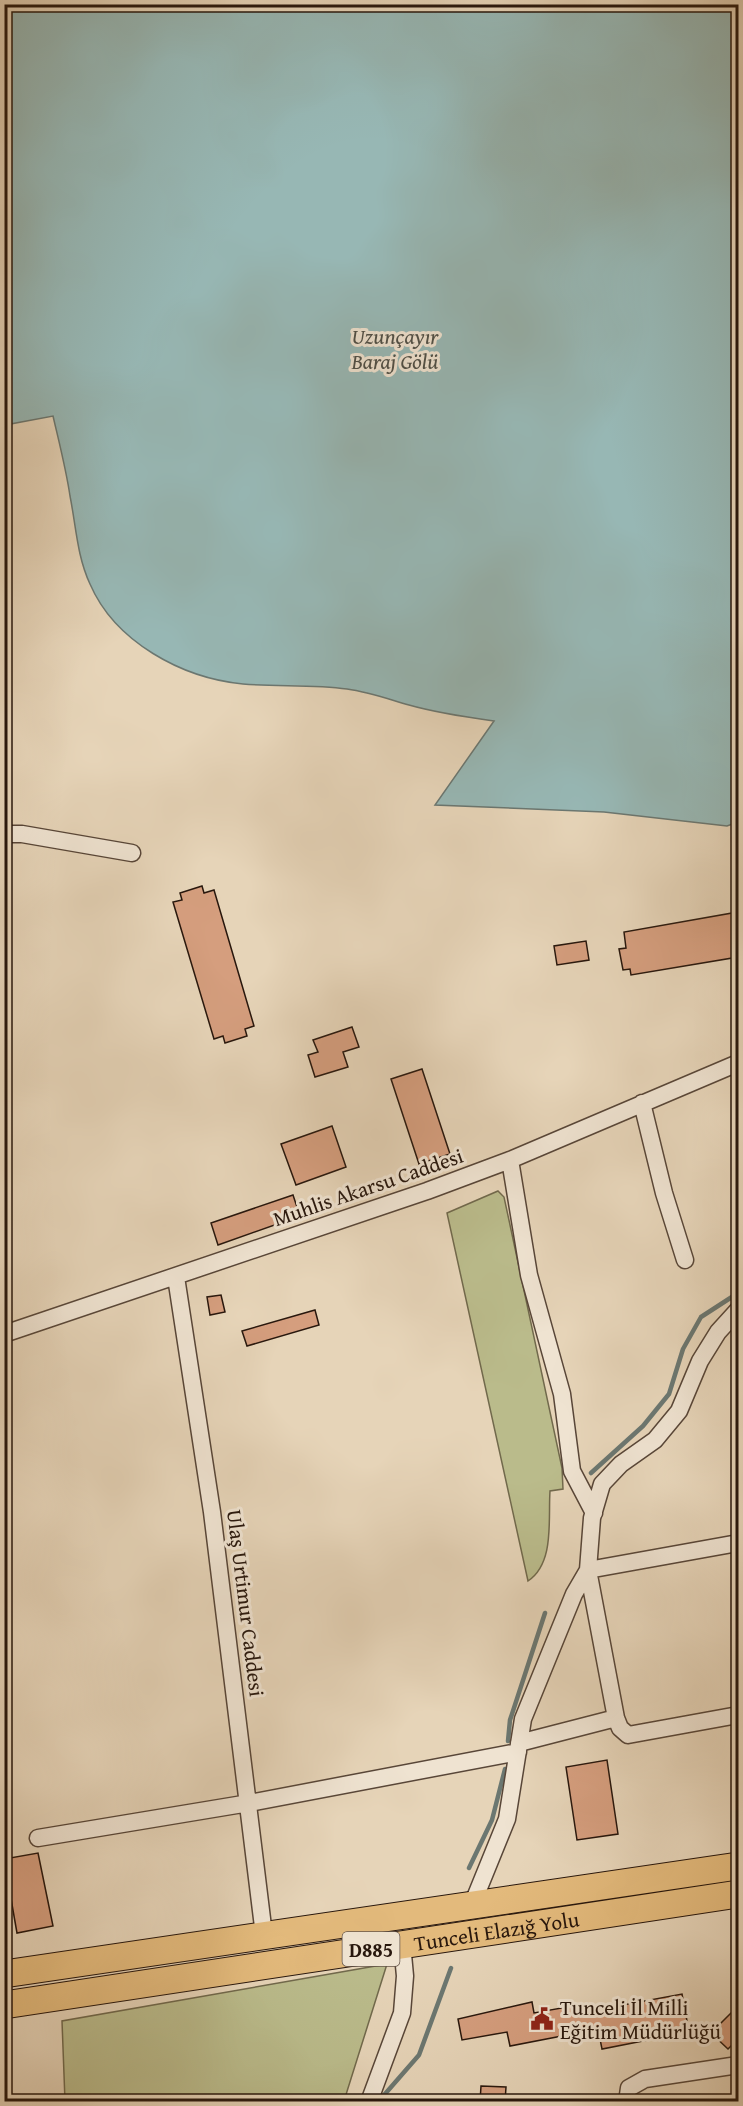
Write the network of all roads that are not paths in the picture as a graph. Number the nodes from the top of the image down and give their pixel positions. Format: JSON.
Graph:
{"nodes":[{"id":1,"x":4,"y":834,"type":"edge"},
{"id":2,"x":132,"y":853,"type":"dead end"},
{"id":3,"x":738,"y":1063,"type":"edge"},
{"id":4,"x":642,"y":1103,"type":"junction"},
{"id":5,"x":510,"y":1160,"type":"junction"},
{"id":6,"x":685,"y":1260,"type":"dead end"},
{"id":7,"x":176,"y":1277,"type":"junction"},
{"id":8,"x":738,"y":1310,"type":"edge"},
{"id":9,"x":4,"y":1334,"type":"edge"},
{"id":10,"x":594,"y":1513,"type":"junction"},
{"id":11,"x":738,"y":1543,"type":"edge"},
{"id":12,"x":588,"y":1570,"type":"junction"},
{"id":13,"x":738,"y":1715,"type":"edge"},
{"id":14,"x":615,"y":1718,"type":"junction"},
{"id":15,"x":518,"y":1748,"type":"junction"},
{"id":16,"x":249,"y":1803,"type":"junction"},
{"id":17,"x":38,"y":1838,"type":"dead end"},
{"id":18,"x":738,"y":1866,"type":"edge"},
{"id":19,"x":738,"y":1894,"type":"edge"},
{"id":20,"x":472,"y":1905,"type":"junction"},
{"id":21,"x":264,"y":1935,"type":"junction"},
{"id":22,"x":402,"y":1944,"type":"junction"},
{"id":23,"x":4,"y":1974,"type":"edge"},
{"id":24,"x":4,"y":2005,"type":"edge"},
{"id":25,"x":738,"y":2065,"type":"edge"},
{"id":26,"x":369,"y":2102,"type":"edge"},
{"id":27,"x":627,"y":2102,"type":"edge"}],
"edges":[{"from":1,"to":2,"type":"street"},
{"from":3,"to":4,"type":"street","name":"Muhlis Akarsu Caddesi"},
{"from":4,"to":5,"type":"street","name":"Muhlis Akarsu Caddesi"},
{"from":4,"to":6,"type":"street"},
{"from":5,"to":7,"type":"street","name":"Muhlis Akarsu Caddesi"},
{"from":5,"to":10,"type":"street"},
{"from":7,"to":9,"type":"street","name":"Muhlis Akarsu Caddesi"},
{"from":7,"to":16,"type":"street","name":"Ulaş Urtimur Caddesi"},
{"from":8,"to":10,"type":"street"},
{"from":10,"to":12,"type":"street"},
{"from":11,"to":12,"type":"street"},
{"from":12,"to":14,"type":"street"},
{"from":12,"to":15,"type":"street"},
{"from":13,"to":14,"type":"street"},
{"from":14,"to":15,"type":"street"},
{"from":15,"to":16,"type":"street"},
{"from":15,"to":20,"type":"street"},
{"from":16,"to":17,"type":"street"},
{"from":16,"to":21,"type":"street","name":"Ulaş Urtimur Caddesi"},
{"from":18,"to":20,"type":"main road","name":"Tunceli Elazığ Yolu","number":"D885"},
{"from":19,"to":22,"type":"main road","name":"Tunceli Elazığ Yolu","number":"D885"},
{"from":20,"to":21,"type":"main road","name":"Tunceli Elazığ Yolu","number":"D885"},
{"from":21,"to":23,"type":"main road","name":"Tunceli Elazığ Yolu","number":"D885"},
{"from":22,"to":24,"type":"main road","name":"Tunceli Elazığ Yolu","number":"D885"},
{"from":22,"to":26,"type":"street"},
{"from":25,"to":27,"type":"street"}]}
